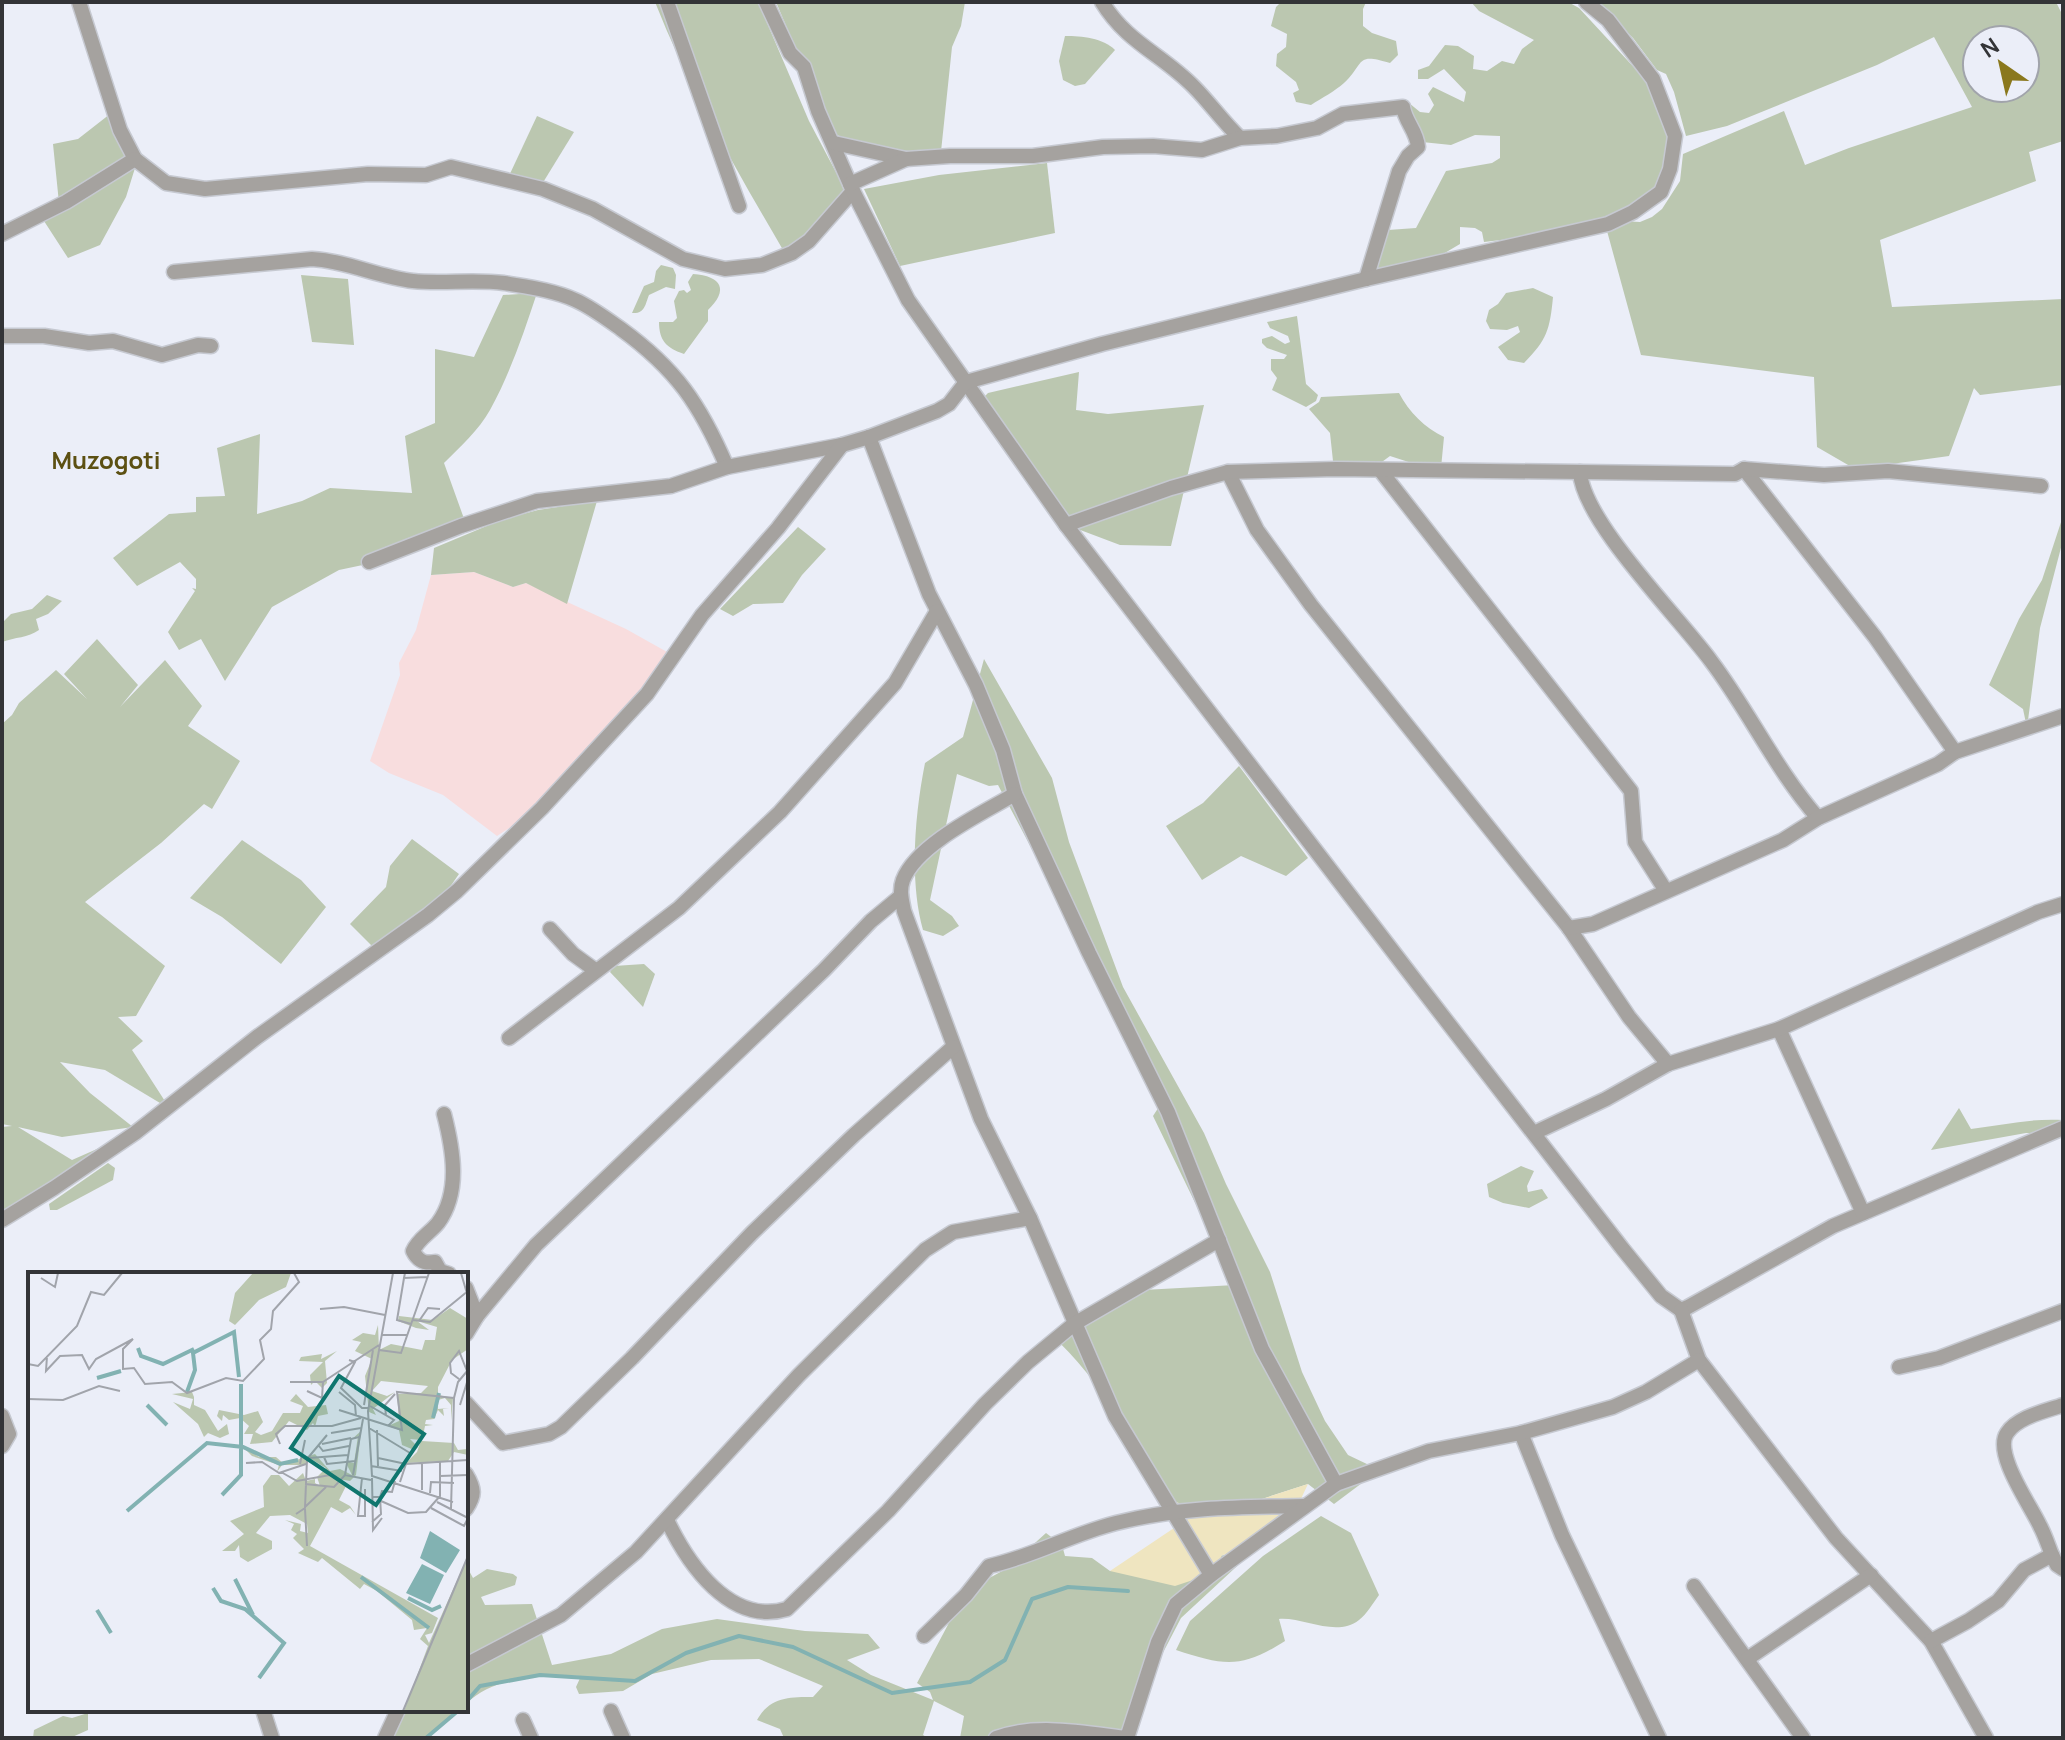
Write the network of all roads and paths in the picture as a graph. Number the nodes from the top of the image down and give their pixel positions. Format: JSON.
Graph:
{"nodes":[{"id":1,"x":79,"y":2,"type":"edge"},
{"id":2,"x":667,"y":2,"type":"edge"},
{"id":3,"x":766,"y":2,"type":"edge"},
{"id":4,"x":1102,"y":2,"type":"edge"},
{"id":5,"x":1586,"y":2,"type":"edge"},
{"id":6,"x":1240,"y":138,"type":"junction"},
{"id":7,"x":834,"y":143,"type":"junction"},
{"id":8,"x":135,"y":159,"type":"junction"},
{"id":9,"x":906,"y":159,"type":"junction"},
{"id":10,"x":852,"y":188,"type":"junction"},
{"id":11,"x":739,"y":206,"type":"dead end"},
{"id":12,"x":2,"y":234,"type":"edge"},
{"id":13,"x":174,"y":272,"type":"dead end"},
{"id":14,"x":1366,"y":279,"type":"junction"},
{"id":15,"x":2,"y":336,"type":"edge"},
{"id":16,"x":211,"y":346,"type":"dead end"},
{"id":17,"x":966,"y":382,"type":"junction"},
{"id":18,"x":869,"y":437,"type":"junction"},
{"id":19,"x":842,"y":445,"type":"junction"},
{"id":20,"x":727,"y":467,"type":"junction"},
{"id":21,"x":1744,"y":469,"type":"junction"},
{"id":22,"x":1380,"y":470,"type":"junction"},
{"id":23,"x":1228,"y":472,"type":"junction"},
{"id":24,"x":1580,"y":472,"type":"junction"},
{"id":25,"x":2041,"y":486,"type":"dead end"},
{"id":26,"x":1066,"y":525,"type":"junction"},
{"id":27,"x":369,"y":562,"type":"dead end"},
{"id":28,"x":937,"y":611,"type":"junction"},
{"id":29,"x":2063,"y":716,"type":"edge"},
{"id":30,"x":1955,"y":752,"type":"junction"},
{"id":31,"x":1015,"y":794,"type":"junction"},
{"id":32,"x":1818,"y":818,"type":"junction"},
{"id":33,"x":1666,"y":891,"type":"junction"},
{"id":34,"x":901,"y":896,"type":"junction"},
{"id":35,"x":2063,"y":904,"type":"edge"},
{"id":36,"x":1569,"y":928,"type":"junction"},
{"id":37,"x":550,"y":929,"type":"dead end"},
{"id":38,"x":595,"y":970,"type":"junction"},
{"id":39,"x":1779,"y":1029,"type":"junction"},
{"id":40,"x":509,"y":1038,"type":"dead end"},
{"id":41,"x":953,"y":1047,"type":"junction"},
{"id":42,"x":1668,"y":1064,"type":"junction"},
{"id":43,"x":444,"y":1114,"type":"dead end"},
{"id":44,"x":2063,"y":1128,"type":"edge"},
{"id":45,"x":1534,"y":1133,"type":"junction"},
{"id":46,"x":1863,"y":1213,"type":"junction"},
{"id":47,"x":1030,"y":1218,"type":"junction"},
{"id":48,"x":2,"y":1220,"type":"edge"},
{"id":49,"x":1219,"y":1240,"type":"junction"},
{"id":50,"x":443,"y":1272,"type":"edge"},
{"id":51,"x":468,"y":1293,"type":"edge"},
{"id":52,"x":1681,"y":1310,"type":"junction"},
{"id":53,"x":2063,"y":1311,"type":"edge"},
{"id":54,"x":477,"y":1316,"type":"junction"},
{"id":55,"x":1074,"y":1324,"type":"junction"},
{"id":56,"x":468,"y":1331,"type":"edge"},
{"id":57,"x":1699,"y":1360,"type":"junction"},
{"id":58,"x":1899,"y":1367,"type":"dead end"},
{"id":59,"x":468,"y":1405,"type":"edge"},
{"id":60,"x":2063,"y":1405,"type":"edge"},
{"id":61,"x":2,"y":1416,"type":"edge"},
{"id":62,"x":1521,"y":1433,"type":"junction"},
{"id":63,"x":3,"y":1453,"type":"edge"},
{"id":64,"x":468,"y":1477,"type":"edge"},
{"id":65,"x":1336,"y":1484,"type":"junction"},
{"id":66,"x":468,"y":1505,"type":"edge"},
{"id":67,"x":1304,"y":1506,"type":"junction"},
{"id":68,"x":1171,"y":1510,"type":"junction"},
{"id":69,"x":667,"y":1520,"type":"junction"},
{"id":70,"x":2052,"y":1555,"type":"junction"},
{"id":71,"x":2063,"y":1569,"type":"edge"},
{"id":72,"x":1211,"y":1575,"type":"junction"},
{"id":73,"x":1871,"y":1575,"type":"junction"},
{"id":74,"x":1694,"y":1586,"type":"dead end"},
{"id":75,"x":924,"y":1636,"type":"dead end"},
{"id":76,"x":1931,"y":1641,"type":"junction"},
{"id":77,"x":1747,"y":1659,"type":"junction"},
{"id":78,"x":468,"y":1664,"type":"edge"},
{"id":79,"x":611,"y":1711,"type":"dead end"},
{"id":80,"x":264,"y":1712,"type":"edge"},
{"id":81,"x":397,"y":1712,"type":"edge"},
{"id":82,"x":523,"y":1720,"type":"dead end"},
{"id":83,"x":272,"y":1738,"type":"edge"},
{"id":84,"x":385,"y":1738,"type":"edge"},
{"id":85,"x":531,"y":1738,"type":"edge"},
{"id":86,"x":623,"y":1738,"type":"edge"},
{"id":87,"x":996,"y":1738,"type":"edge"},
{"id":88,"x":1127,"y":1738,"type":"edge"},
{"id":89,"x":1659,"y":1738,"type":"edge"},
{"id":90,"x":1803,"y":1738,"type":"edge"},
{"id":91,"x":1986,"y":1738,"type":"edge"}],
"edges":[{"from":1,"to":8,"type":"street"},
{"from":2,"to":11,"type":"street"},
{"from":3,"to":7,"type":"street"},
{"from":4,"to":6,"type":"street"},
{"from":5,"to":14,"type":"street"},
{"from":6,"to":9,"type":"street"},
{"from":6,"to":14,"type":"street"},
{"from":7,"to":9,"type":"street"},
{"from":7,"to":10,"type":"street"},
{"from":8,"to":10,"type":"street"},
{"from":8,"to":12,"type":"street"},
{"from":9,"to":10,"type":"street"},
{"from":10,"to":17,"type":"street"},
{"from":13,"to":20,"type":"street"},
{"from":14,"to":17,"type":"street"},
{"from":15,"to":16,"type":"street"},
{"from":17,"to":18,"type":"street"},
{"from":17,"to":26,"type":"street"},
{"from":18,"to":19,"type":"street"},
{"from":18,"to":28,"type":"street"},
{"from":19,"to":20,"type":"street"},
{"from":19,"to":48,"type":"street"},
{"from":20,"to":27,"type":"street"},
{"from":21,"to":24,"type":"street"},
{"from":21,"to":25,"type":"street"},
{"from":21,"to":30,"type":"street"},
{"from":22,"to":23,"type":"street"},
{"from":22,"to":24,"type":"street"},
{"from":22,"to":33,"type":"street"},
{"from":23,"to":26,"type":"street"},
{"from":23,"to":36,"type":"street"},
{"from":24,"to":32,"type":"street"},
{"from":26,"to":45,"type":"street"},
{"from":28,"to":31,"type":"street"},
{"from":28,"to":38,"type":"street"},
{"from":29,"to":30,"type":"street"},
{"from":30,"to":32,"type":"street"},
{"from":31,"to":34,"type":"street"},
{"from":31,"to":49,"type":"street"},
{"from":32,"to":33,"type":"street"},
{"from":33,"to":36,"type":"street"},
{"from":34,"to":41,"type":"street"},
{"from":34,"to":54,"type":"street"},
{"from":35,"to":39,"type":"street"},
{"from":36,"to":42,"type":"street"},
{"from":37,"to":38,"type":"street"},
{"from":38,"to":40,"type":"street"},
{"from":39,"to":42,"type":"street"},
{"from":39,"to":46,"type":"street"},
{"from":41,"to":47,"type":"street"},
{"from":41,"to":59,"type":"street"},
{"from":42,"to":45,"type":"street"},
{"from":43,"to":50,"type":"street"},
{"from":44,"to":46,"type":"street"},
{"from":45,"to":52,"type":"street"},
{"from":46,"to":52,"type":"street"},
{"from":47,"to":55,"type":"street"},
{"from":47,"to":69,"type":"street"},
{"from":49,"to":55,"type":"street"},
{"from":49,"to":65,"type":"street"},
{"from":51,"to":54,"type":"street"},
{"from":52,"to":57,"type":"street"},
{"from":53,"to":58,"type":"street"},
{"from":54,"to":56,"type":"street"},
{"from":55,"to":68,"type":"street"},
{"from":55,"to":69,"type":"street"},
{"from":57,"to":62,"type":"street"},
{"from":57,"to":73,"type":"street"},
{"from":60,"to":70,"type":"street"},
{"from":61,"to":63,"type":"street"},
{"from":62,"to":65,"type":"street"},
{"from":62,"to":89,"type":"street"},
{"from":64,"to":66,"type":"street"},
{"from":65,"to":67,"type":"street"},
{"from":67,"to":68,"type":"street"},
{"from":67,"to":72,"type":"street"},
{"from":68,"to":72,"type":"street"},
{"from":68,"to":75,"type":"street"},
{"from":69,"to":78,"type":"street"},
{"from":70,"to":71,"type":"street"},
{"from":70,"to":76,"type":"street"},
{"from":72,"to":88,"type":"street"},
{"from":73,"to":76,"type":"street"},
{"from":73,"to":77,"type":"street"},
{"from":74,"to":77,"type":"street"},
{"from":76,"to":91,"type":"street"},
{"from":77,"to":90,"type":"street"},
{"from":79,"to":86,"type":"street"},
{"from":80,"to":83,"type":"street"},
{"from":81,"to":84,"type":"street"},
{"from":82,"to":85,"type":"street"},
{"from":87,"to":88,"type":"street"}]}
